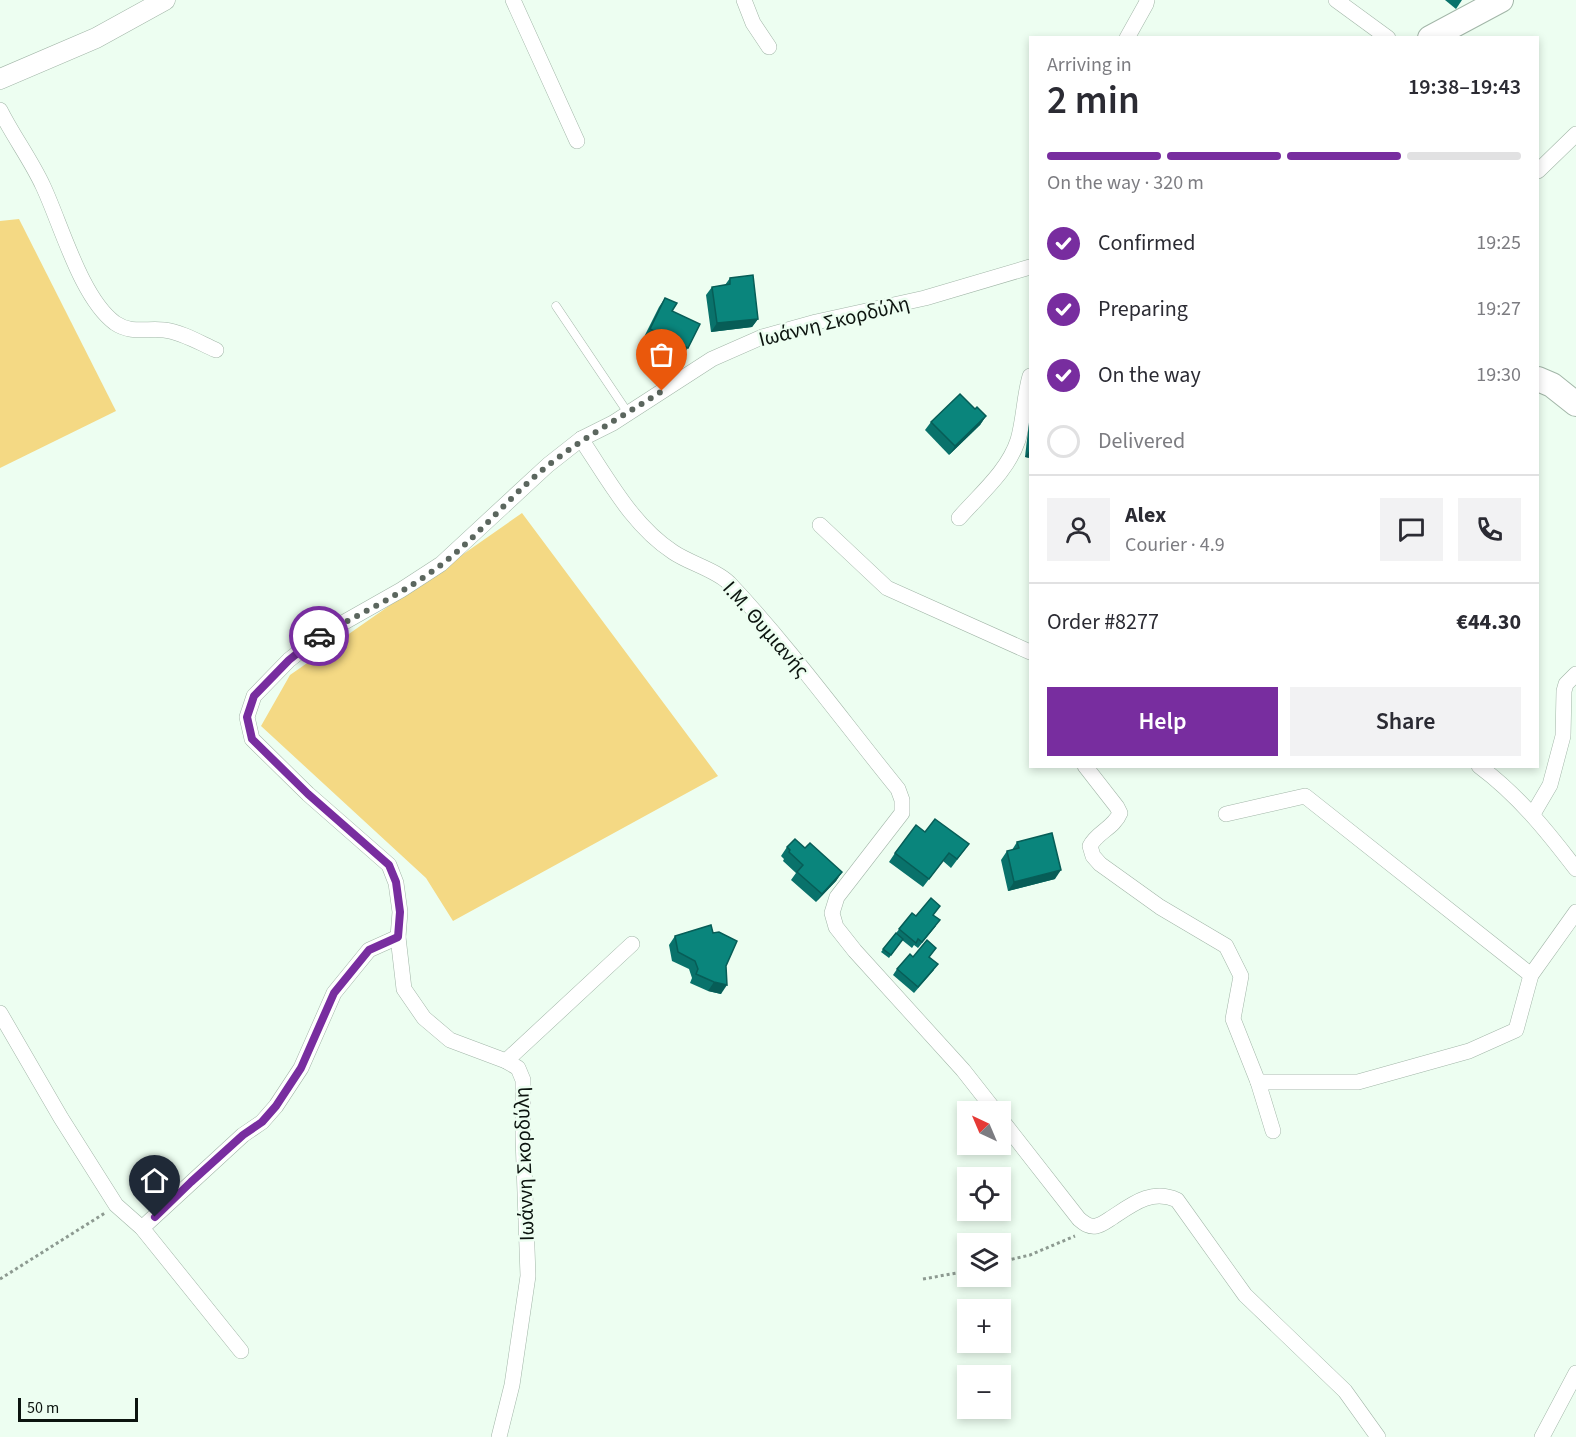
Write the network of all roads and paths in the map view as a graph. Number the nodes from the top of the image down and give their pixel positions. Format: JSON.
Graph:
{"nodes":[{"id":1,"x":165,"y":0,"type":"edge"},
{"id":2,"x":513,"y":0,"type":"edge"},
{"id":3,"x":744,"y":0,"type":"edge"},
{"id":4,"x":1147,"y":0,"type":"edge"},
{"id":5,"x":1336,"y":0,"type":"edge"},
{"id":6,"x":1501,"y":0,"type":"edge"},
{"id":7,"x":1128,"y":36,"type":"edge"},
{"id":8,"x":1385,"y":36,"type":"edge"},
{"id":9,"x":1435,"y":36,"type":"edge"},
{"id":10,"x":769,"y":47,"type":"dead end"},
{"id":11,"x":0,"y":79,"type":"edge"},
{"id":12,"x":0,"y":110,"type":"edge"},
{"id":13,"x":1576,"y":134,"type":"edge"},
{"id":14,"x":577,"y":141,"type":"dead end"},
{"id":15,"x":1539,"y":170,"type":"edge"},
{"id":16,"x":1029,"y":267,"type":"edge"},
{"id":17,"x":556,"y":306,"type":"dead end"},
{"id":18,"x":216,"y":350,"type":"dead end"},
{"id":19,"x":1539,"y":379,"type":"edge"},
{"id":20,"x":1029,"y":381,"type":"edge"},
{"id":21,"x":1576,"y":404,"type":"edge"},
{"id":22,"x":628,"y":413,"type":"junction"},
{"id":23,"x":581,"y":440,"type":"junction"},
{"id":24,"x":959,"y":518,"type":"dead end"},
{"id":25,"x":820,"y":525,"type":"dead end"},
{"id":26,"x":1029,"y":652,"type":"edge"},
{"id":27,"x":1576,"y":674,"type":"edge"},
{"id":28,"x":1086,"y":768,"type":"edge"},
{"id":29,"x":1482,"y":768,"type":"edge"},
{"id":30,"x":1227,"y":814,"type":"dead end"},
{"id":31,"x":1533,"y":814,"type":"junction"},
{"id":32,"x":1576,"y":868,"type":"edge"},
{"id":33,"x":1576,"y":912,"type":"edge"},
{"id":34,"x":398,"y":937,"type":"junction"},
{"id":35,"x":632,"y":944,"type":"dead end"},
{"id":36,"x":1531,"y":975,"type":"junction"},
{"id":37,"x":0,"y":1013,"type":"edge"},
{"id":38,"x":506,"y":1061,"type":"junction"},
{"id":39,"x":1258,"y":1082,"type":"junction"},
{"id":40,"x":987,"y":1101,"type":"edge"},
{"id":41,"x":1273,"y":1131,"type":"dead end"},
{"id":42,"x":1011,"y":1132,"type":"edge"},
{"id":43,"x":116,"y":1204,"type":"junction"},
{"id":44,"x":1098,"y":1226,"type":"junction"},
{"id":45,"x":142,"y":1228,"type":"junction"},
{"id":46,"x":1011,"y":1259,"type":"edge"},
{"id":47,"x":957,"y":1273,"type":"edge"},
{"id":48,"x":923,"y":1279,"type":"dead end"},
{"id":49,"x":0,"y":1280,"type":"edge"},
{"id":50,"x":241,"y":1351,"type":"dead end"},
{"id":51,"x":1576,"y":1373,"type":"edge"},
{"id":52,"x":499,"y":1437,"type":"edge"},
{"id":53,"x":1378,"y":1437,"type":"edge"},
{"id":54,"x":1542,"y":1437,"type":"edge"}],
"edges":[{"from":1,"to":11,"type":"street"},
{"from":2,"to":14,"type":"street"},
{"from":3,"to":10,"type":"street"},
{"from":4,"to":7,"type":"street"},
{"from":5,"to":8,"type":"street"},
{"from":6,"to":9,"type":"main road"},
{"from":12,"to":18,"type":"street"},
{"from":13,"to":15,"type":"street"},
{"from":16,"to":22,"type":"street","name":"Ιωάννη Σκορδύλη"},
{"from":17,"to":22,"type":"lane"},
{"from":19,"to":21,"type":"main road"},
{"from":20,"to":24,"type":"street"},
{"from":22,"to":23,"type":"street","name":"Ιωάννη Σκορδύλη"},
{"from":23,"to":34,"type":"street","name":"Ιωάννη Σκορδύλη"},
{"from":23,"to":40,"type":"street","name":"Ι.Μ. Θυμιανής"},
{"from":25,"to":26,"type":"street"},
{"from":27,"to":31,"type":"street"},
{"from":28,"to":39,"type":"street"},
{"from":29,"to":31,"type":"street"},
{"from":30,"to":36,"type":"street"},
{"from":31,"to":32,"type":"street"},
{"from":33,"to":36,"type":"street"},
{"from":34,"to":38,"type":"street","name":"Ιωάννη Σκορδύλη"},
{"from":34,"to":45,"type":"street"},
{"from":35,"to":38,"type":"street"},
{"from":36,"to":39,"type":"street"},
{"from":37,"to":43,"type":"street"},
{"from":38,"to":52,"type":"street","name":"Ιωάννη Σκορδύλη"},
{"from":39,"to":41,"type":"street"},
{"from":42,"to":44,"type":"street"},
{"from":43,"to":45,"type":"street"},
{"from":43,"to":49,"type":"path"},
{"from":44,"to":46,"type":"path"},
{"from":44,"to":53,"type":"street"},
{"from":45,"to":50,"type":"street"},
{"from":47,"to":48,"type":"path"},
{"from":51,"to":54,"type":"street"}]}
